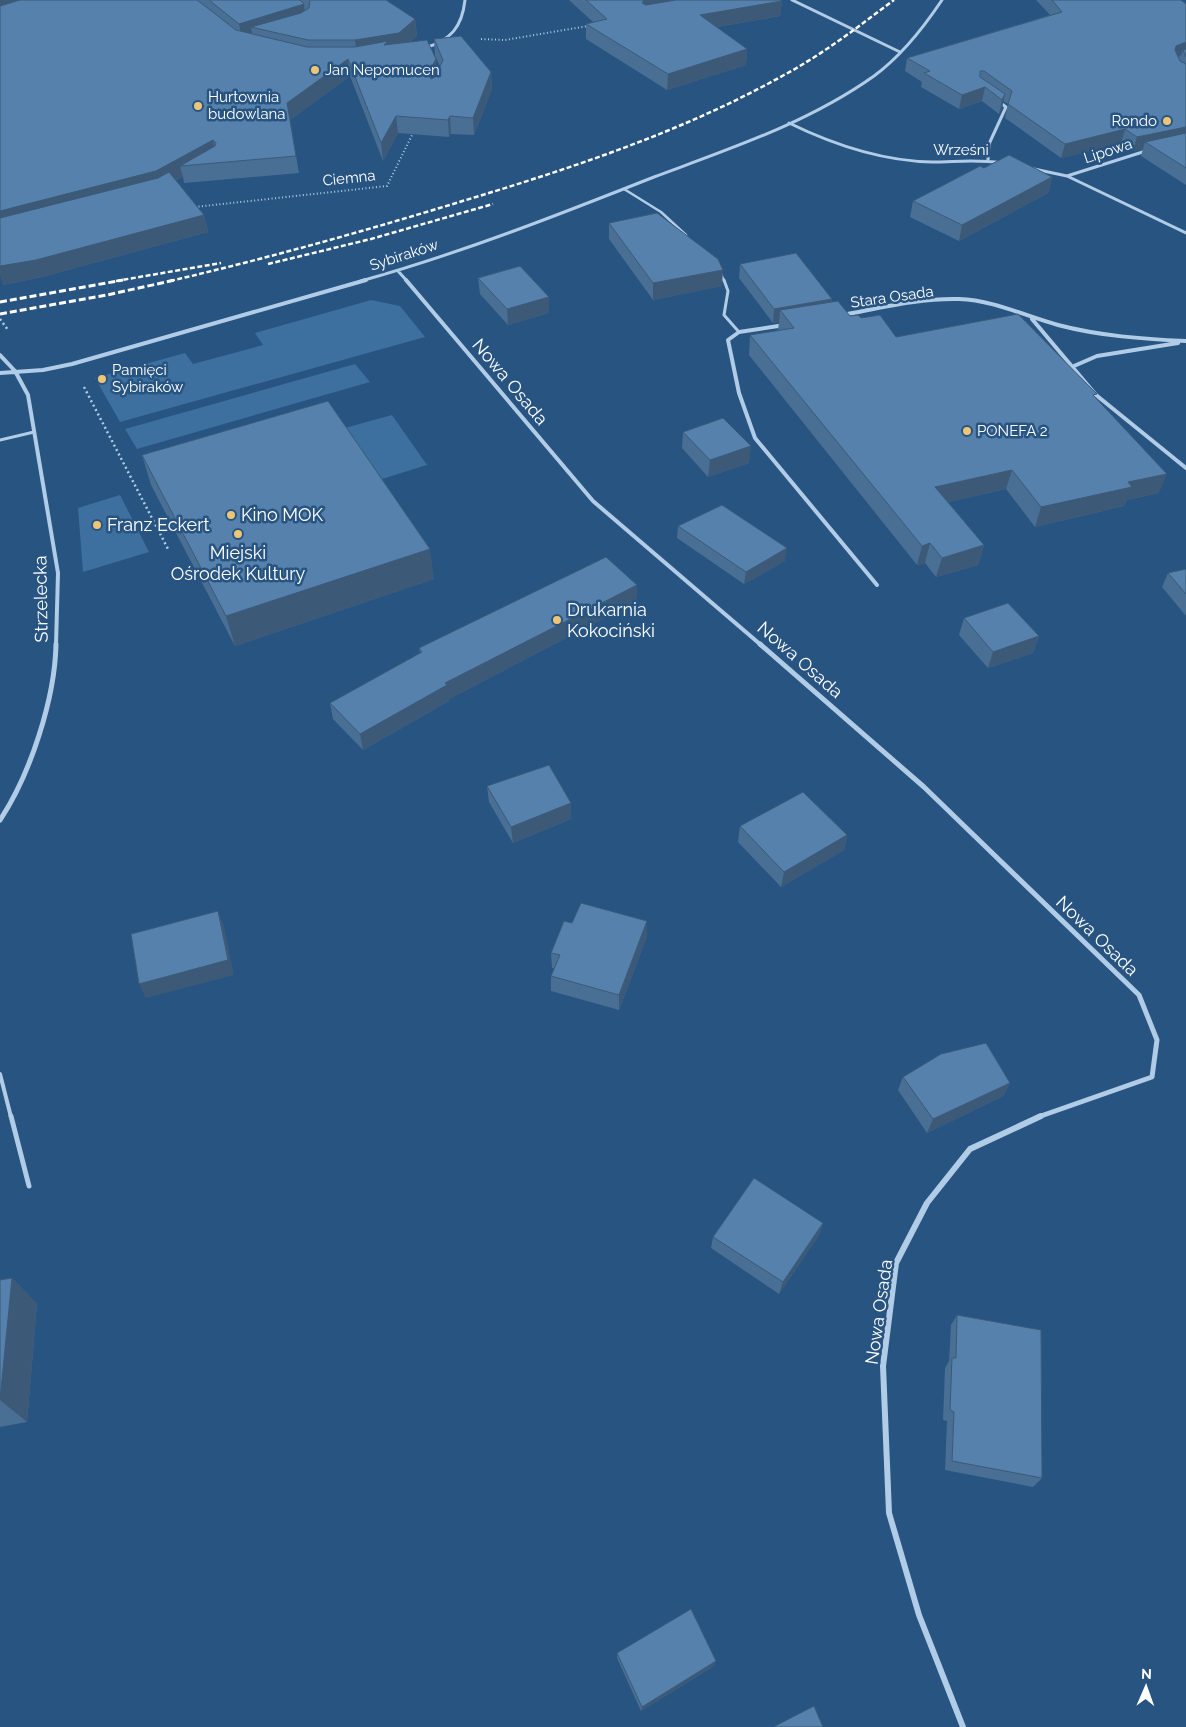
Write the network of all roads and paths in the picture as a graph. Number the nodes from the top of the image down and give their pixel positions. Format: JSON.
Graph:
{"nodes":[{"id":1,"x":465,"y":0,"type":"edge"},
{"id":2,"x":792,"y":0,"type":"edge"},
{"id":3,"x":942,"y":0,"type":"edge"},
{"id":4,"x":589,"y":26,"type":"edge"},
{"id":5,"x":477,"y":39,"type":"dead end"},
{"id":6,"x":428,"y":48,"type":"junction"},
{"id":7,"x":420,"y":50,"type":"edge"},
{"id":8,"x":900,"y":52,"type":"junction"},
{"id":9,"x":431,"y":54,"type":"edge"},
{"id":10,"x":993,"y":98,"type":"edge"},
{"id":11,"x":789,"y":123,"type":"junction"},
{"id":12,"x":416,"y":126,"type":"edge"},
{"id":13,"x":1158,"y":148,"type":"edge"},
{"id":14,"x":988,"y":160,"type":"junction"},
{"id":15,"x":1006,"y":164,"type":"edge"},
{"id":16,"x":1032,"y":169,"type":"edge"},
{"id":17,"x":1067,"y":176,"type":"junction"},
{"id":18,"x":624,"y":189,"type":"junction"},
{"id":19,"x":192,"y":207,"type":"edge"},
{"id":20,"x":1186,"y":233,"type":"edge"},
{"id":21,"x":687,"y":236,"type":"edge"},
{"id":22,"x":398,"y":270,"type":"junction"},
{"id":23,"x":720,"y":271,"type":"edge"},
{"id":24,"x":835,"y":317,"type":"edge"},
{"id":25,"x":1031,"y":318,"type":"junction"},
{"id":26,"x":787,"y":324,"type":"edge"},
{"id":27,"x":739,"y":332,"type":"junction"},
{"id":28,"x":1186,"y":341,"type":"edge"},
{"id":29,"x":0,"y":355,"type":"edge"},
{"id":30,"x":72,"y":364,"type":"junction"},
{"id":31,"x":1074,"y":366,"type":"junction"},
{"id":32,"x":15,"y":371,"type":"junction"},
{"id":33,"x":0,"y":373,"type":"edge"},
{"id":34,"x":34,"y":432,"type":"junction"},
{"id":35,"x":0,"y":440,"type":"edge"},
{"id":36,"x":1186,"y":468,"type":"edge"},
{"id":37,"x":168,"y":549,"type":"dead end"},
{"id":38,"x":877,"y":586,"type":"dead end"},
{"id":39,"x":0,"y":820,"type":"edge"},
{"id":40,"x":0,"y":1074,"type":"edge"},
{"id":41,"x":29,"y":1186,"type":"dead end"},
{"id":42,"x":963,"y":1727,"type":"edge"}],
"edges":[{"from":1,"to":6,"type":"street"},
{"from":2,"to":8,"type":"street"},
{"from":3,"to":8,"type":"street","name":"Sybiraków"},
{"from":4,"to":5,"type":"path"},
{"from":6,"to":7,"type":"street"},
{"from":6,"to":9,"type":"street"},
{"from":8,"to":11,"type":"street","name":"Sybiraków"},
{"from":10,"to":14,"type":"street"},
{"from":11,"to":14,"type":"street","name":"Wrześni"},
{"from":11,"to":18,"type":"street","name":"Sybiraków"},
{"from":12,"to":19,"type":"path","name":"Ciemna"},
{"from":13,"to":17,"type":"street","name":"Lipowa"},
{"from":14,"to":15,"type":"street","name":"Wrześni"},
{"from":16,"to":17,"type":"street"},
{"from":17,"to":20,"type":"street"},
{"from":18,"to":21,"type":"lane"},
{"from":18,"to":22,"type":"street","name":"Sybiraków"},
{"from":22,"to":30,"type":"street","name":"Sybiraków"},
{"from":22,"to":42,"type":"street","name":"Nowa Osada"},
{"from":23,"to":27,"type":"lane"},
{"from":24,"to":25,"type":"street","name":"Stara Osada"},
{"from":25,"to":28,"type":"street","name":"Stara Osada"},
{"from":25,"to":31,"type":"street","name":"Stara Osada"},
{"from":26,"to":27,"type":"street"},
{"from":27,"to":38,"type":"street"},
{"from":28,"to":31,"type":"street","name":"Stara Osada"},
{"from":29,"to":32,"type":"street","name":"Strzelecka"},
{"from":30,"to":32,"type":"street","name":"Sybiraków"},
{"from":30,"to":37,"type":"path"},
{"from":31,"to":36,"type":"street","name":"Stara Osada"},
{"from":32,"to":33,"type":"street","name":"Sybiraków"},
{"from":32,"to":34,"type":"street","name":"Strzelecka"},
{"from":34,"to":35,"type":"lane"},
{"from":34,"to":39,"type":"street","name":"Strzelecka"},
{"from":40,"to":41,"type":"lane"}]}
